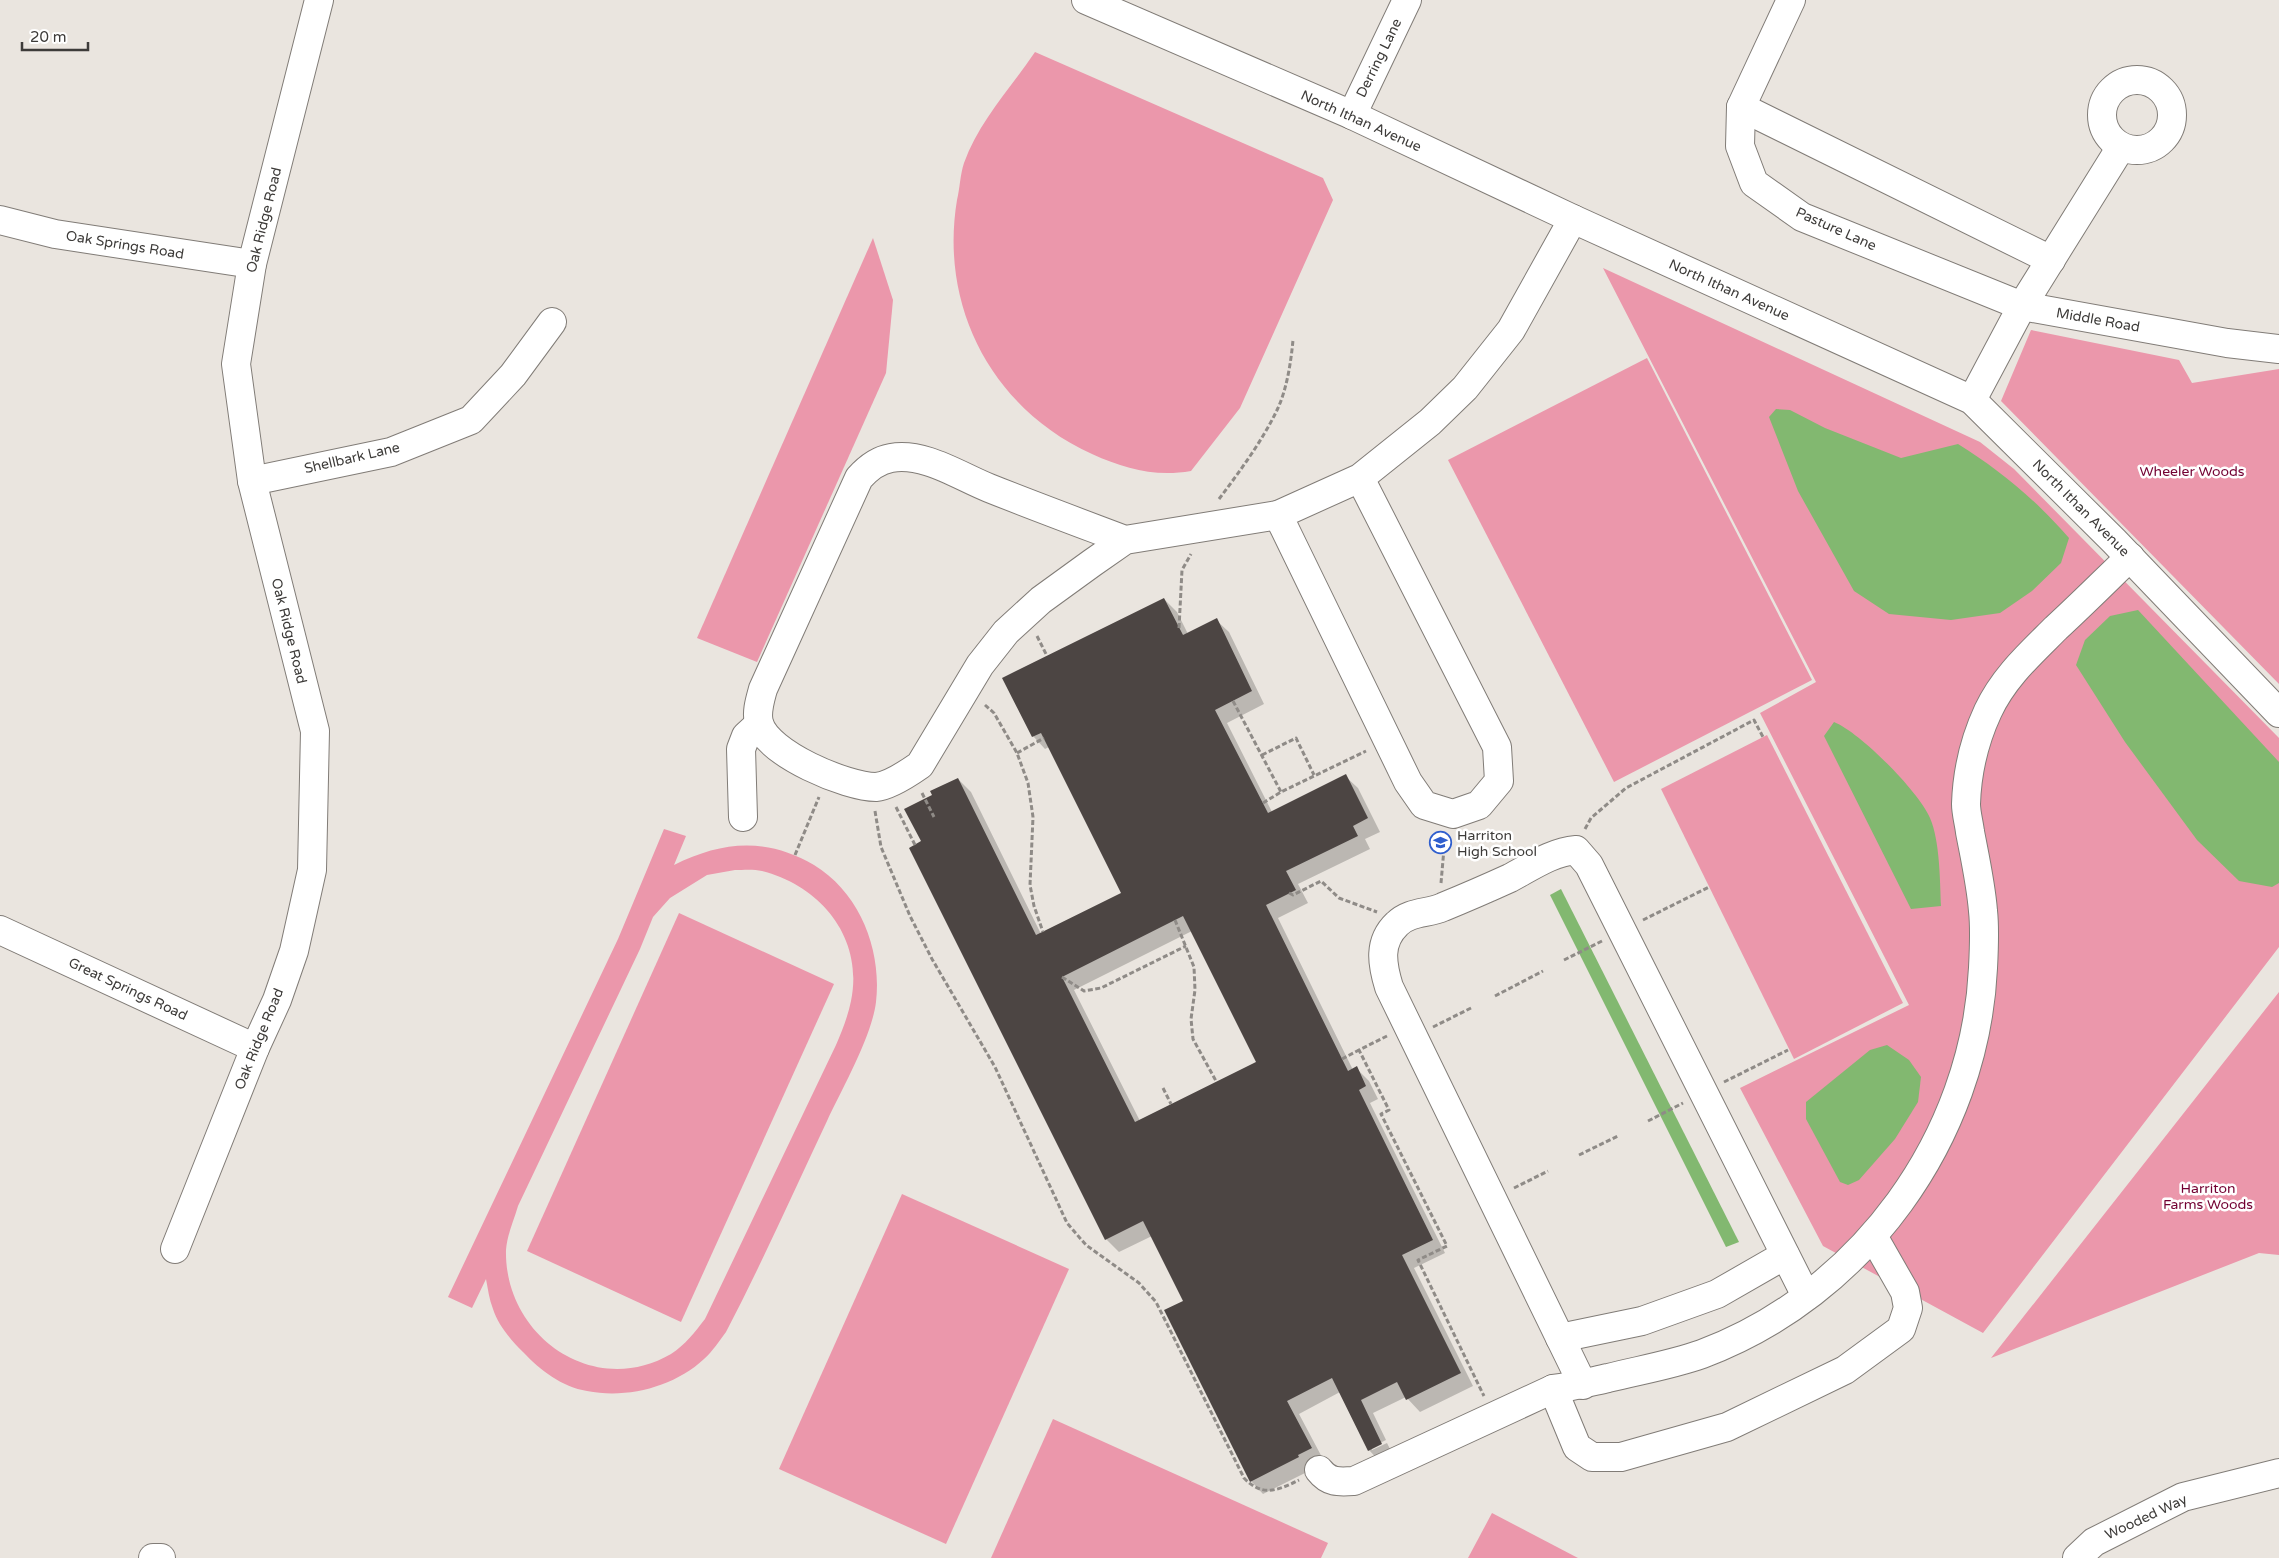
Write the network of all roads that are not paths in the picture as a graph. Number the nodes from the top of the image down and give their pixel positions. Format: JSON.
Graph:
{"nodes":[{"id":1,"x":319,"y":0,"type":"edge"},
{"id":2,"x":1086,"y":0,"type":"edge"},
{"id":3,"x":1406,"y":0,"type":"edge"},
{"id":4,"x":1791,"y":0,"type":"edge"},
{"id":5,"x":1741,"y":107,"type":"junction"},
{"id":6,"x":1352,"y":115,"type":"junction"},
{"id":7,"x":2121,"y":147,"type":"dead end"},
{"id":8,"x":0,"y":220,"type":"edge"},
{"id":9,"x":1573,"y":220,"type":"junction"},
{"id":10,"x":2050,"y":260,"type":"junction"},
{"id":11,"x":252,"y":264,"type":"junction"},
{"id":12,"x":2022,"y":306,"type":"junction"},
{"id":13,"x":552,"y":322,"type":"dead end"},
{"id":14,"x":2279,"y":349,"type":"edge"},
{"id":15,"x":1972,"y":400,"type":"junction"},
{"id":16,"x":1360,"y":478,"type":"junction"},
{"id":17,"x":252,"y":481,"type":"junction"},
{"id":18,"x":1278,"y":515,"type":"junction"},
{"id":19,"x":1125,"y":540,"type":"junction"},
{"id":20,"x":2130,"y":557,"type":"junction"},
{"id":21,"x":2279,"y":713,"type":"edge"},
{"id":22,"x":759,"y":724,"type":"junction"},
{"id":23,"x":743,"y":817,"type":"dead end"},
{"id":24,"x":0,"y":930,"type":"edge"},
{"id":25,"x":255,"y":1048,"type":"junction"},
{"id":26,"x":1873,"y":1236,"type":"junction"},
{"id":27,"x":175,"y":1249,"type":"dead end"},
{"id":28,"x":1785,"y":1254,"type":"junction"},
{"id":29,"x":1806,"y":1296,"type":"junction"},
{"id":30,"x":1560,"y":1338,"type":"junction"},
{"id":31,"x":1583,"y":1385,"type":"junction"},
{"id":32,"x":1553,"y":1389,"type":"junction"},
{"id":33,"x":1319,"y":1470,"type":"road end"},
{"id":34,"x":2279,"y":1473,"type":"edge"},
{"id":35,"x":154,"y":1558,"type":"edge"},
{"id":36,"x":161,"y":1558,"type":"edge"},
{"id":37,"x":2077,"y":1558,"type":"edge"}],
"edges":[{"from":1,"to":11,"type":"street","name":"Oak Ridge Road"},
{"from":2,"to":6,"type":"street","name":"North Ithan Avenue"},
{"from":3,"to":6,"type":"street","name":"Derring Lane"},
{"from":4,"to":5,"type":"street","name":"Pasture Lane"},
{"from":5,"to":10,"type":"street"},
{"from":5,"to":12,"type":"street","name":"Pasture Lane"},
{"from":6,"to":9,"type":"street","name":"North Ithan Avenue"},
{"from":7,"to":10,"type":"street"},
{"from":8,"to":11,"type":"street","name":"Oak Springs Road"},
{"from":9,"to":15,"type":"street","name":"North Ithan Avenue"},
{"from":9,"to":16,"type":"street"},
{"from":10,"to":12,"type":"street"},
{"from":11,"to":17,"type":"street","name":"Oak Ridge Road"},
{"from":12,"to":14,"type":"street","name":"Middle Road"},
{"from":12,"to":15,"type":"street"},
{"from":13,"to":17,"type":"street","name":"Shellbark Lane"},
{"from":15,"to":20,"type":"street","name":"North Ithan Avenue"},
{"from":16,"to":18,"type":"street"},
{"from":16,"to":18,"type":"street"},
{"from":17,"to":25,"type":"street","name":"Oak Ridge Road"},
{"from":18,"to":19,"type":"street"},
{"from":19,"to":22,"type":"street"},
{"from":19,"to":22,"type":"street"},
{"from":20,"to":21,"type":"street","name":"North Ithan Avenue"},
{"from":20,"to":26,"type":"street"},
{"from":22,"to":23,"type":"street"},
{"from":24,"to":25,"type":"street","name":"Great Springs Road"},
{"from":25,"to":27,"type":"street","name":"Oak Ridge Road"},
{"from":26,"to":29,"type":"street"},
{"from":26,"to":32,"type":"street"},
{"from":28,"to":29,"type":"street"},
{"from":28,"to":30,"type":"street"},
{"from":28,"to":30,"type":"street"},
{"from":29,"to":31,"type":"street"},
{"from":30,"to":31,"type":"street"},
{"from":31,"to":32,"type":"street"},
{"from":32,"to":33,"type":"street"},
{"from":34,"to":37,"type":"street","name":"Wooded Way"},
{"from":35,"to":36,"type":"street"}]}
